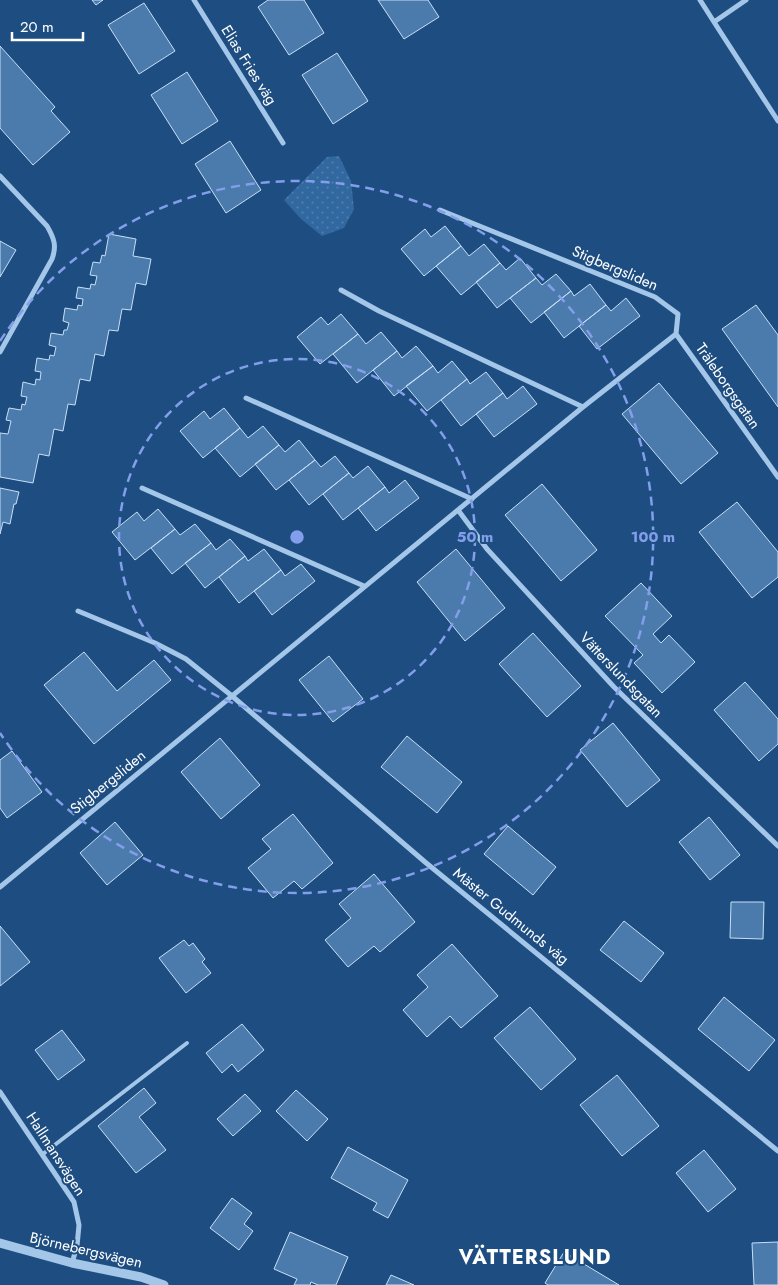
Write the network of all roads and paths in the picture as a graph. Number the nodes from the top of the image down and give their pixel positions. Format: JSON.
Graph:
{"nodes":[{"id":1,"x":194,"y":0,"type":"edge"},
{"id":2,"x":700,"y":0,"type":"edge"},
{"id":3,"x":746,"y":0,"type":"edge"},
{"id":4,"x":714,"y":22,"type":"junction"},
{"id":5,"x":778,"y":120,"type":"edge"},
{"id":6,"x":283,"y":143,"type":"dead end"},
{"id":7,"x":0,"y":176,"type":"edge"},
{"id":8,"x":440,"y":210,"type":"dead end"},
{"id":9,"x":341,"y":290,"type":"dead end"},
{"id":10,"x":676,"y":334,"type":"junction"},
{"id":11,"x":0,"y":352,"type":"edge"},
{"id":12,"x":246,"y":398,"type":"dead end"},
{"id":13,"x":583,"y":407,"type":"junction"},
{"id":14,"x":778,"y":477,"type":"edge"},
{"id":15,"x":142,"y":488,"type":"dead end"},
{"id":16,"x":472,"y":499,"type":"junction"},
{"id":17,"x":458,"y":510,"type":"junction"},
{"id":18,"x":364,"y":586,"type":"junction"},
{"id":19,"x":78,"y":611,"type":"dead end"},
{"id":20,"x":232,"y":696,"type":"junction"},
{"id":21,"x":778,"y":846,"type":"edge"},
{"id":22,"x":0,"y":886,"type":"edge"},
{"id":23,"x":187,"y":1043,"type":"dead end"},
{"id":24,"x":0,"y":1092,"type":"edge"},
{"id":25,"x":778,"y":1151,"type":"edge"},
{"id":26,"x":43,"y":1154,"type":"junction"},
{"id":27,"x":0,"y":1243,"type":"edge"},
{"id":28,"x":72,"y":1263,"type":"junction"},
{"id":29,"x":159,"y":1284,"type":"edge"}],
"edges":[{"from":1,"to":6,"type":"street","name":"Elias Fries väg"},
{"from":2,"to":4,"type":"street"},
{"from":3,"to":4,"type":"street"},
{"from":4,"to":5,"type":"street"},
{"from":7,"to":11,"type":"street"},
{"from":8,"to":10,"type":"street","name":"Stigbergsliden"},
{"from":9,"to":13,"type":"street"},
{"from":10,"to":13,"type":"street","name":"Stigbergsliden"},
{"from":10,"to":14,"type":"street","name":"Träleborgsgatan"},
{"from":12,"to":16,"type":"street"},
{"from":13,"to":16,"type":"street","name":"Stigbergsliden"},
{"from":15,"to":18,"type":"street"},
{"from":16,"to":17,"type":"street","name":"Stigbergsliden"},
{"from":17,"to":18,"type":"street","name":"Stigbergsliden"},
{"from":17,"to":21,"type":"street","name":"Vätterslundsgatan"},
{"from":18,"to":20,"type":"street","name":"Stigbergsliden"},
{"from":19,"to":20,"type":"street"},
{"from":20,"to":22,"type":"street","name":"Stigbergsliden"},
{"from":20,"to":25,"type":"street","name":"Mäster Gudmunds väg"},
{"from":23,"to":26,"type":"lane"},
{"from":24,"to":26,"type":"street","name":"Hallmansvägen"},
{"from":26,"to":28,"type":"street","name":"Hallmansvägen"},
{"from":27,"to":28,"type":"street","name":"Björnebergsvägen"},
{"from":28,"to":29,"type":"street","name":"Björnebergsvägen"}]}
